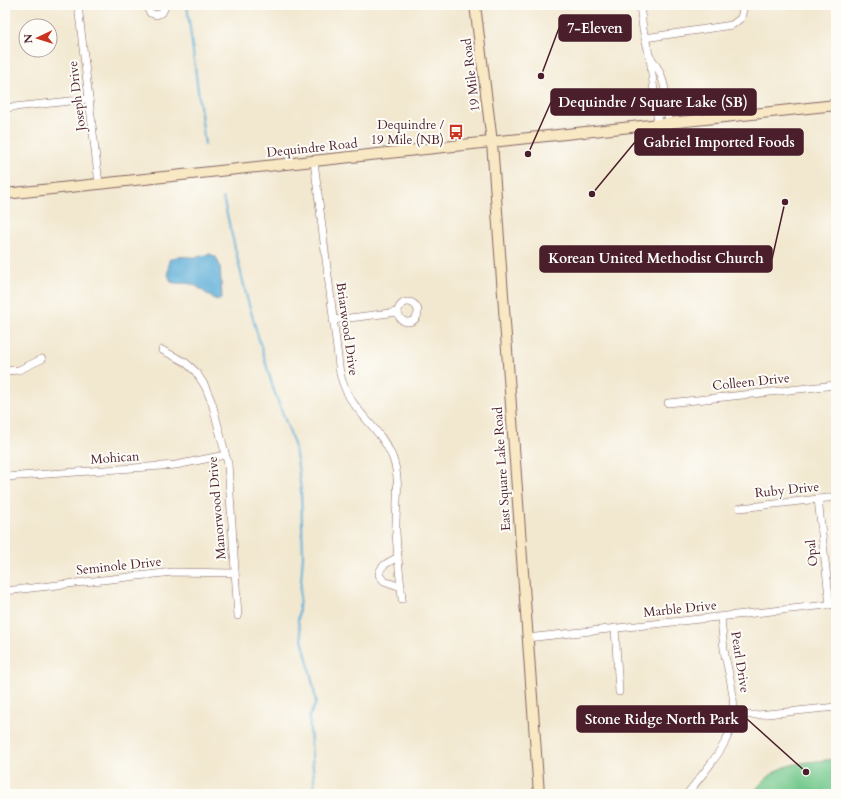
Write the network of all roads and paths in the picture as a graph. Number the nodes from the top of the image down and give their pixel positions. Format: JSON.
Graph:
{"nodes":[{"id":1,"x":78,"y":5,"type":"edge"},
{"id":2,"x":146,"y":5,"type":"edge"},
{"id":3,"x":166,"y":5,"type":"edge"},
{"id":4,"x":475,"y":5,"type":"edge"},
{"id":5,"x":640,"y":5,"type":"edge"},
{"id":6,"x":744,"y":5,"type":"edge"},
{"id":7,"x":645,"y":38,"type":"junction"},
{"id":8,"x":650,"y":58,"type":"junction"},
{"id":9,"x":89,"y":99,"type":"junction"},
{"id":10,"x":836,"y":105,"type":"edge"},
{"id":11,"x":5,"y":108,"type":"edge"},
{"id":12,"x":669,"y":123,"type":"junction"},
{"id":13,"x":658,"y":124,"type":"junction"},
{"id":14,"x":492,"y":142,"type":"junction"},
{"id":15,"x":314,"y":161,"type":"junction"},
{"id":16,"x":99,"y":184,"type":"junction"},
{"id":17,"x":5,"y":194,"type":"edge"},
{"id":18,"x":398,"y":312,"type":"dead end"},
{"id":19,"x":333,"y":320,"type":"junction"},
{"id":20,"x":162,"y":350,"type":"dead end"},
{"id":21,"x":42,"y":359,"type":"dead end"},
{"id":22,"x":5,"y":371,"type":"edge"},
{"id":23,"x":836,"y":385,"type":"edge"},
{"id":24,"x":668,"y":403,"type":"dead end"},
{"id":25,"x":225,"y":455,"type":"junction"},
{"id":26,"x":5,"y":477,"type":"edge"},
{"id":27,"x":836,"y":497,"type":"edge"},
{"id":28,"x":818,"y":499,"type":"junction"},
{"id":29,"x":740,"y":508,"type":"dead end"},
{"id":30,"x":398,"y":557,"type":"junction"},
{"id":31,"x":236,"y":573,"type":"junction"},
{"id":32,"x":401,"y":586,"type":"junction"},
{"id":33,"x":5,"y":591,"type":"edge"},
{"id":34,"x":402,"y":599,"type":"dead end"},
{"id":35,"x":833,"y":605,"type":"edge"},
{"id":36,"x":238,"y":616,"type":"dead end"},
{"id":37,"x":721,"y":617,"type":"junction"},
{"id":38,"x":615,"y":628,"type":"junction"},
{"id":39,"x":526,"y":638,"type":"junction"},
{"id":40,"x":619,"y":692,"type":"dead end"},
{"id":41,"x":836,"y":707,"type":"edge"},
{"id":42,"x":733,"y":715,"type":"junction"},
{"id":43,"x":539,"y":794,"type":"edge"},
{"id":44,"x":687,"y":794,"type":"edge"}],
"edges":[{"from":1,"to":9,"type":"street","name":"Joseph Drive"},
{"from":2,"to":3,"type":"street"},
{"from":4,"to":14,"type":"main road","name":"19 Mile Road"},
{"from":5,"to":7,"type":"street"},
{"from":6,"to":7,"type":"street"},
{"from":7,"to":8,"type":"street"},
{"from":8,"to":12,"type":"street"},
{"from":8,"to":13,"type":"street"},
{"from":9,"to":11,"type":"street"},
{"from":9,"to":16,"type":"street","name":"Joseph Drive"},
{"from":10,"to":12,"type":"main road","name":"Dequindre Road"},
{"from":12,"to":13,"type":"main road","name":"Dequindre Road"},
{"from":13,"to":14,"type":"main road","name":"Dequindre Road"},
{"from":14,"to":15,"type":"main road","name":"Dequindre Road"},
{"from":14,"to":39,"type":"main road","name":"East Square Lake Road"},
{"from":15,"to":16,"type":"main road","name":"Dequindre Road"},
{"from":15,"to":19,"type":"street","name":"Briarwood Drive"},
{"from":16,"to":17,"type":"main road","name":"Dequindre Road"},
{"from":18,"to":19,"type":"street"},
{"from":19,"to":30,"type":"street","name":"Briarwood Drive"},
{"from":20,"to":25,"type":"street","name":"Manorwood Drive"},
{"from":21,"to":22,"type":"street"},
{"from":23,"to":24,"type":"street","name":"Colleen Drive"},
{"from":25,"to":26,"type":"street","name":"Mohican"},
{"from":25,"to":31,"type":"street","name":"Manorwood Drive"},
{"from":27,"to":28,"type":"street","name":"Ruby Drive"},
{"from":28,"to":29,"type":"street","name":"Ruby Drive"},
{"from":28,"to":35,"type":"street","name":"Opal"},
{"from":30,"to":32,"type":"street","name":"Briarwood Drive"},
{"from":30,"to":32,"type":"street"},
{"from":31,"to":33,"type":"street","name":"Seminole Drive"},
{"from":31,"to":36,"type":"street","name":"Manorwood Drive"},
{"from":32,"to":34,"type":"street","name":"Briarwood Drive"},
{"from":35,"to":37,"type":"street","name":"Marble Drive"},
{"from":37,"to":38,"type":"street","name":"Marble Drive"},
{"from":37,"to":42,"type":"street","name":"Pearl Drive"},
{"from":38,"to":39,"type":"street","name":"Marble Drive"},
{"from":38,"to":40,"type":"street"},
{"from":39,"to":43,"type":"main road","name":"East Square Lake Road"},
{"from":41,"to":42,"type":"street"},
{"from":42,"to":44,"type":"street","name":"Pearl Drive"}]}
